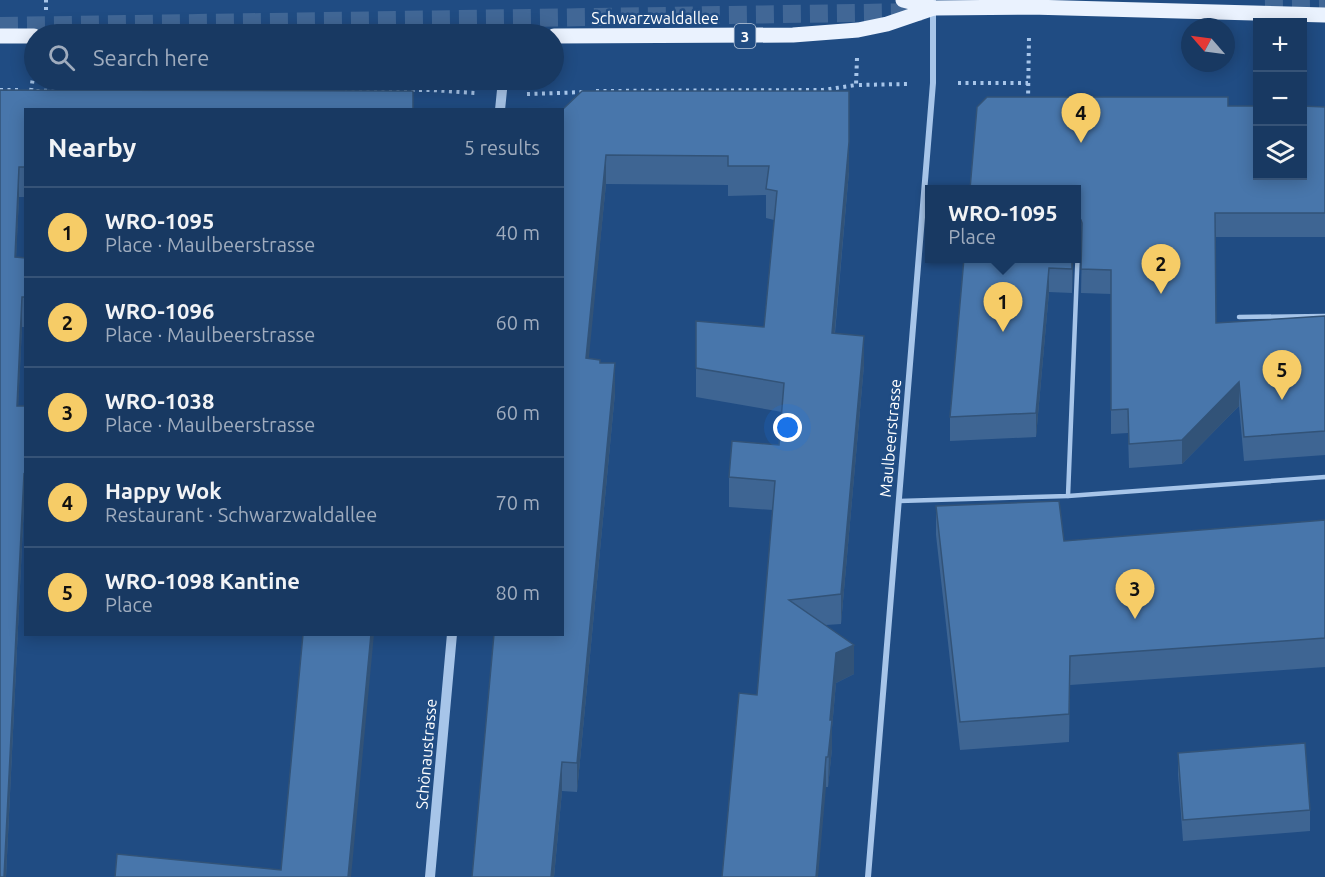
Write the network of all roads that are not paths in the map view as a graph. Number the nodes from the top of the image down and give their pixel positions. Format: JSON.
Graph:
{"nodes":[{"id":1,"x":903,"y":0,"type":"edge"},
{"id":2,"x":934,"y":4,"type":"edge"},
{"id":3,"x":1325,"y":15,"type":"edge"},
{"id":4,"x":0,"y":36,"type":"edge"},
{"id":5,"x":24,"y":36,"type":"edge"},
{"id":6,"x":564,"y":36,"type":"edge"},
{"id":7,"x":502,"y":90,"type":"edge"},
{"id":8,"x":500,"y":108,"type":"edge"},
{"id":9,"x":1077,"y":263,"type":"edge"},
{"id":10,"x":1325,"y":316,"type":"edge"},
{"id":11,"x":1239,"y":317,"type":"dead end"},
{"id":12,"x":1325,"y":477,"type":"edge"},
{"id":13,"x":1068,"y":496,"type":"junction"},
{"id":14,"x":899,"y":501,"type":"junction"},
{"id":15,"x":452,"y":636,"type":"edge"},
{"id":16,"x":430,"y":877,"type":"edge"},
{"id":17,"x":868,"y":877,"type":"edge"}],
"edges":[{"from":1,"to":2,"type":"main road","name":"Schwarzwaldallee","number":"3"},
{"from":2,"to":3,"type":"main road","name":"Schwarzwaldallee","number":"3"},
{"from":2,"to":6,"type":"main road","name":"Schwarzwaldallee","number":"3"},
{"from":2,"to":14,"type":"street","name":"Maulbeerstrasse"},
{"from":4,"to":5,"type":"main road"},
{"from":7,"to":8,"type":"street"},
{"from":9,"to":13,"type":"lane"},
{"from":10,"to":11,"type":"lane"},
{"from":12,"to":13,"type":"lane"},
{"from":13,"to":14,"type":"lane"},
{"from":14,"to":17,"type":"street","name":"Maulbeerstrasse"},
{"from":15,"to":16,"type":"street","name":"Schönaustrasse"}]}
